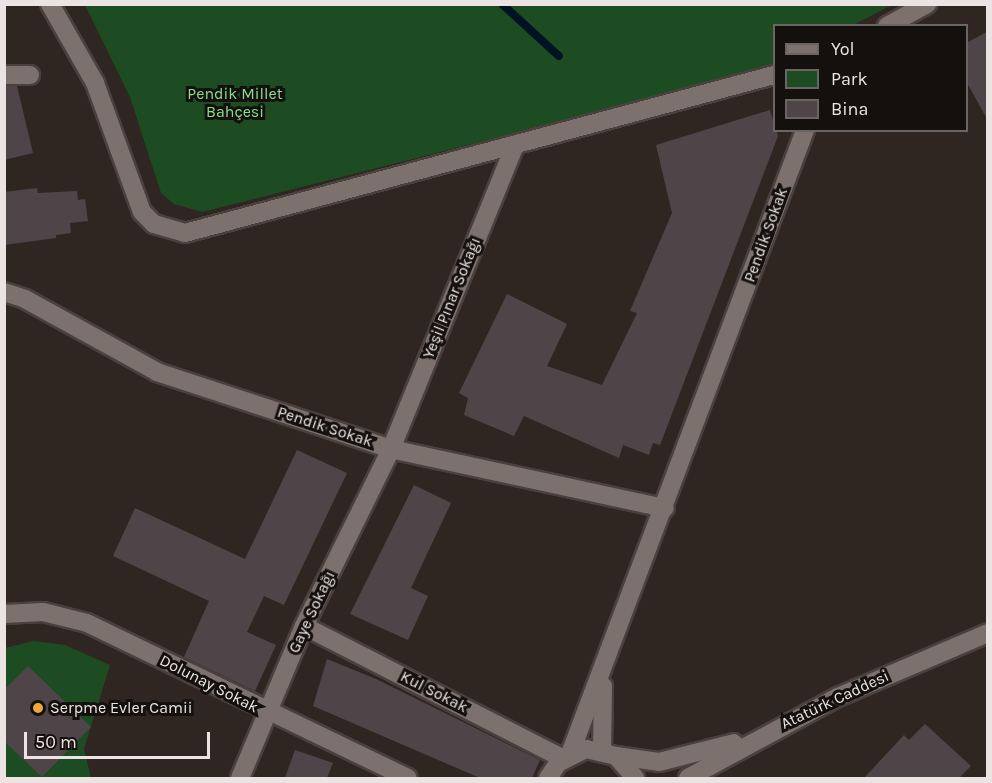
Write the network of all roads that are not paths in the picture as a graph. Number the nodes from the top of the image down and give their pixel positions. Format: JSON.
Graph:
{"nodes":[{"id":1,"x":50,"y":4,"type":"edge"},
{"id":2,"x":927,"y":4,"type":"edge"},
{"id":3,"x":891,"y":24,"type":"edge"},
{"id":4,"x":4,"y":75,"type":"edge"},
{"id":5,"x":30,"y":75,"type":"dead end"},
{"id":6,"x":773,"y":75,"type":"edge"},
{"id":7,"x":804,"y":132,"type":"edge"},
{"id":8,"x":514,"y":147,"type":"junction"},
{"id":9,"x":4,"y":292,"type":"edge"},
{"id":10,"x":391,"y":449,"type":"junction"},
{"id":11,"x":665,"y":508,"type":"junction"},
{"id":12,"x":4,"y":614,"type":"edge"},
{"id":13,"x":304,"y":626,"type":"junction"},
{"id":14,"x":987,"y":633,"type":"edge"},
{"id":15,"x":604,"y":670,"type":"junction"},
{"id":16,"x":266,"y":713,"type":"junction"},
{"id":17,"x":761,"y":736,"type":"junction"},
{"id":18,"x":609,"y":753,"type":"junction"},
{"id":19,"x":567,"y":756,"type":"junction"},
{"id":20,"x":240,"y":778,"type":"edge"},
{"id":21,"x":408,"y":778,"type":"edge"},
{"id":22,"x":548,"y":778,"type":"edge"},
{"id":23,"x":635,"y":778,"type":"edge"},
{"id":24,"x":688,"y":778,"type":"edge"}],
"edges":[{"from":1,"to":8,"type":"street"},
{"from":2,"to":3,"type":"street"},
{"from":4,"to":5,"type":"street"},
{"from":6,"to":8,"type":"street"},
{"from":7,"to":11,"type":"street","name":"Pendik Sokak"},
{"from":8,"to":10,"type":"street","name":"Yeşil Pınar Sokağı"},
{"from":9,"to":10,"type":"street","name":"Pendik Sokak"},
{"from":10,"to":11,"type":"street","name":"Pendik Sokak"},
{"from":10,"to":13,"type":"street","name":"Gaye Sokağı"},
{"from":11,"to":15,"type":"street","name":"Pendik Sokak"},
{"from":12,"to":16,"type":"street","name":"Dolunay Sokak"},
{"from":13,"to":16,"type":"street","name":"Gaye Sokağı"},
{"from":13,"to":19,"type":"street","name":"Kul Sokak"},
{"from":14,"to":17,"type":"street","name":"Atatürk Caddesi"},
{"from":15,"to":18,"type":"street","name":"Pendik Sokak"},
{"from":15,"to":19,"type":"street","name":"Pendik Sokak"},
{"from":16,"to":20,"type":"street","name":"Gaye Sokağı"},
{"from":16,"to":21,"type":"street","name":"Dolunay Sokak"},
{"from":17,"to":18,"type":"street"},
{"from":17,"to":24,"type":"street","name":"Atatürk Caddesi"},
{"from":18,"to":19,"type":"street"},
{"from":18,"to":23,"type":"street"},
{"from":19,"to":22,"type":"street","name":"Pendik Sokak"}]}
